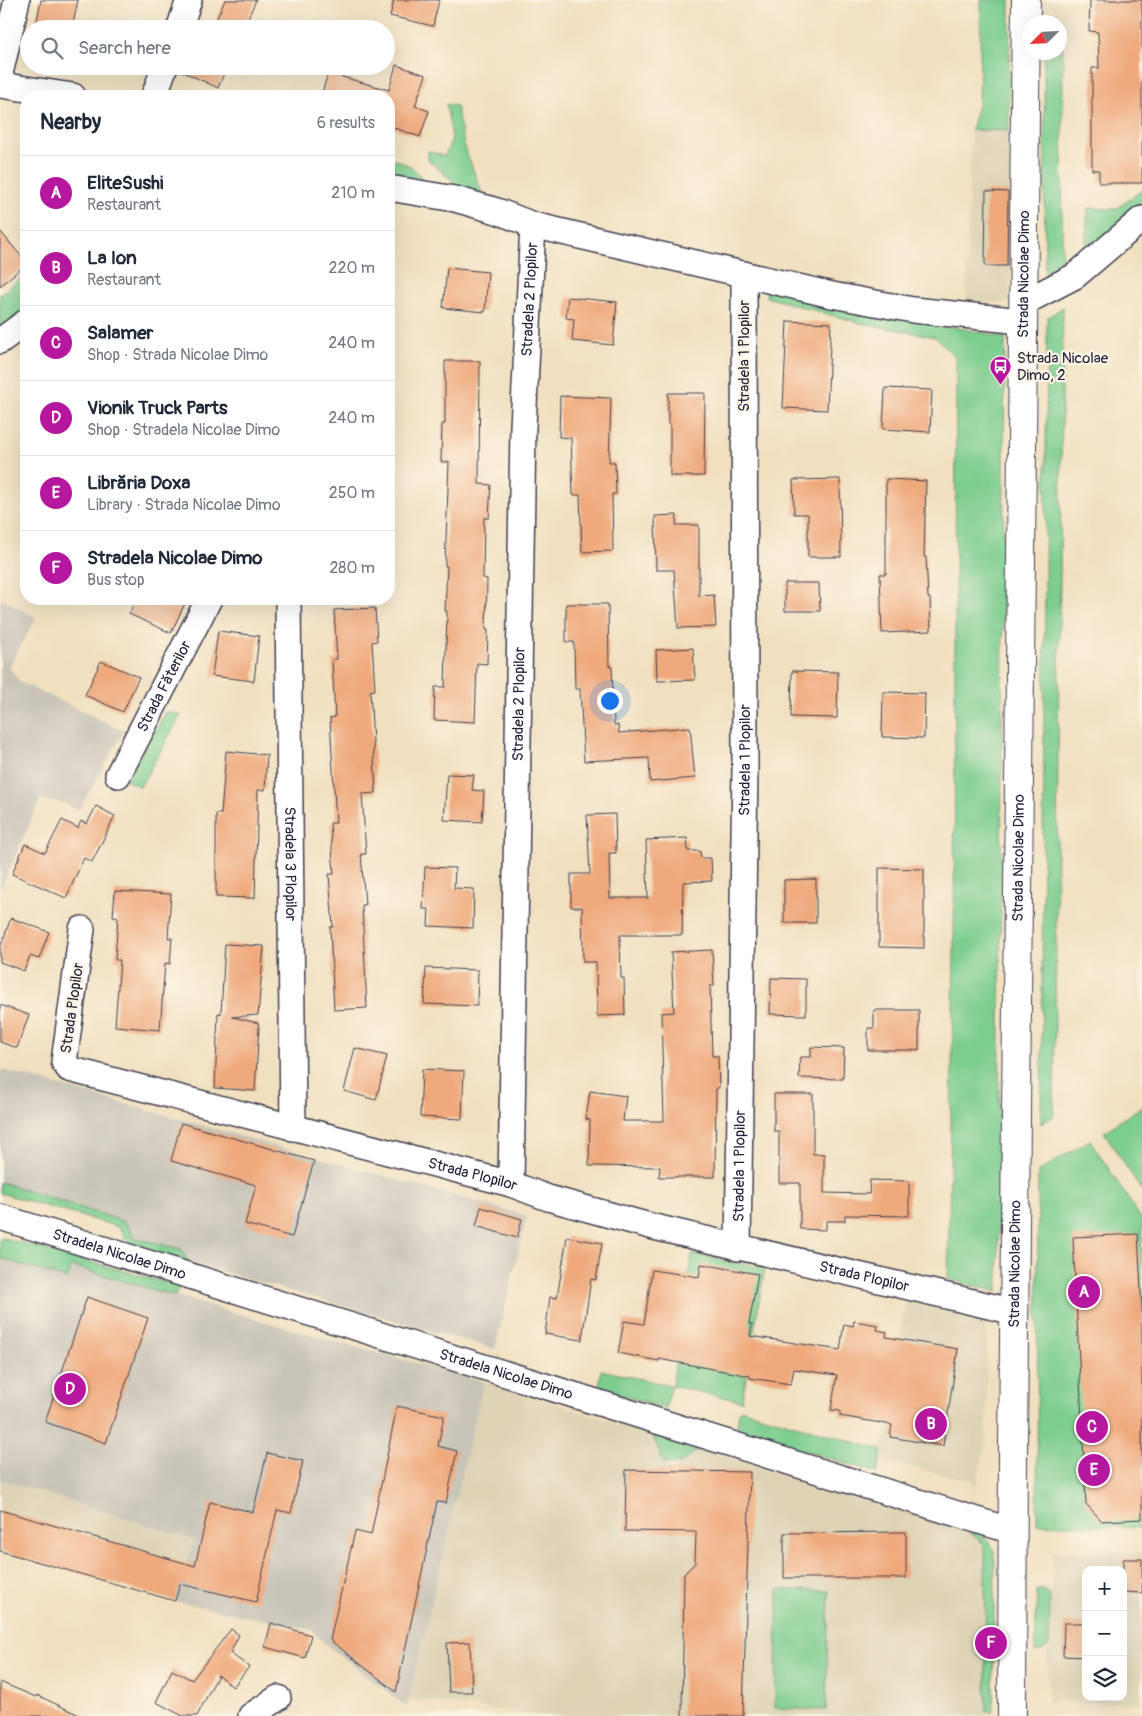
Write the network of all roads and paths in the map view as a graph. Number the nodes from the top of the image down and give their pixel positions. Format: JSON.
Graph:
{"nodes":[{"id":1,"x":17,"y":0,"type":"edge"},
{"id":2,"x":190,"y":0,"type":"edge"},
{"id":3,"x":1026,"y":0,"type":"edge"},
{"id":4,"x":182,"y":20,"type":"edge"},
{"id":5,"x":0,"y":74,"type":"edge"},
{"id":6,"x":162,"y":75,"type":"edge"},
{"id":7,"x":0,"y":85,"type":"edge"},
{"id":8,"x":33,"y":90,"type":"edge"},
{"id":9,"x":156,"y":90,"type":"edge"},
{"id":10,"x":395,"y":196,"type":"edge"},
{"id":11,"x":1142,"y":219,"type":"edge"},
{"id":12,"x":533,"y":225,"type":"junction"},
{"id":13,"x":744,"y":274,"type":"junction"},
{"id":14,"x":1022,"y":312,"type":"junction"},
{"id":15,"x":20,"y":326,"type":"edge"},
{"id":16,"x":0,"y":341,"type":"edge"},
{"id":17,"x":206,"y":605,"type":"edge"},
{"id":18,"x":288,"y":605,"type":"edge"},
{"id":19,"x":118,"y":774,"type":"dead end"},
{"id":20,"x":82,"y":929,"type":"dead end"},
{"id":21,"x":293,"y":1128,"type":"junction"},
{"id":22,"x":511,"y":1184,"type":"junction"},
{"id":23,"x":0,"y":1217,"type":"edge"},
{"id":24,"x":738,"y":1248,"type":"junction"},
{"id":25,"x":1014,"y":1312,"type":"junction"},
{"id":26,"x":1012,"y":1531,"type":"junction"},
{"id":27,"x":278,"y":1698,"type":"dead end"},
{"id":28,"x":251,"y":1716,"type":"edge"},
{"id":29,"x":1012,"y":1716,"type":"edge"}],
"edges":[{"from":1,"to":5,"type":"street"},
{"from":2,"to":4,"type":"street"},
{"from":3,"to":14,"type":"street","name":"Strada Nicolae Dimo"},
{"from":6,"to":9,"type":"street"},
{"from":7,"to":8,"type":"street"},
{"from":10,"to":12,"type":"street"},
{"from":11,"to":14,"type":"street"},
{"from":12,"to":13,"type":"street"},
{"from":12,"to":22,"type":"street","name":"Stradela 2 Plopilor"},
{"from":13,"to":14,"type":"street"},
{"from":13,"to":24,"type":"street","name":"Stradela 1 Plopilor"},
{"from":14,"to":25,"type":"street","name":"Strada Nicolae Dimo"},
{"from":15,"to":16,"type":"street"},
{"from":17,"to":19,"type":"street","name":"Strada Făterilor"},
{"from":18,"to":21,"type":"street","name":"Stradela 3 Plopilor"},
{"from":20,"to":21,"type":"street","name":"Strada Plopilor"},
{"from":21,"to":22,"type":"street","name":"Strada Plopilor"},
{"from":22,"to":24,"type":"street","name":"Strada Plopilor"},
{"from":23,"to":26,"type":"street","name":"Stradela Nicolae Dimo"},
{"from":24,"to":25,"type":"street","name":"Strada Plopilor"},
{"from":25,"to":26,"type":"street","name":"Strada Nicolae Dimo"},
{"from":26,"to":29,"type":"street","name":"Strada Nicolae Dimo"},
{"from":27,"to":28,"type":"street"}]}
